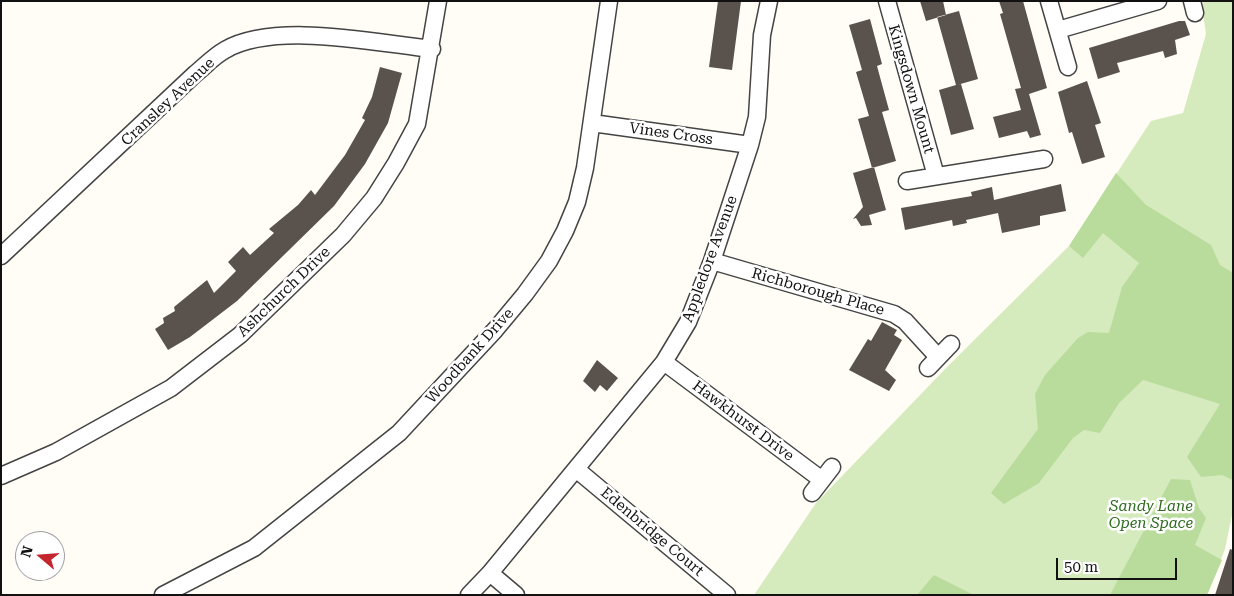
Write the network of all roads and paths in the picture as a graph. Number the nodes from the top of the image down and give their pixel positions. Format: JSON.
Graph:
{"nodes":[{"id":1,"x":438,"y":1,"type":"edge"},
{"id":2,"x":609,"y":1,"type":"edge"},
{"id":3,"x":770,"y":1,"type":"edge"},
{"id":4,"x":886,"y":1,"type":"edge"},
{"id":5,"x":1049,"y":1,"type":"edge"},
{"id":6,"x":1158,"y":1,"type":"edge"},
{"id":7,"x":1058,"y":30,"type":"junction"},
{"id":8,"x":432,"y":49,"type":"junction"},
{"id":9,"x":1068,"y":67,"type":"dead end"},
{"id":10,"x":592,"y":123,"type":"junction"},
{"id":11,"x":750,"y":145,"type":"junction"},
{"id":12,"x":1044,"y":159,"type":"dead end"},
{"id":13,"x":936,"y":176,"type":"junction"},
{"id":14,"x":907,"y":181,"type":"dead end"},
{"id":15,"x":1,"y":256,"type":"edge"},
{"id":16,"x":712,"y":261,"type":"junction"},
{"id":17,"x":951,"y":344,"type":"dead end"},
{"id":18,"x":664,"y":362,"type":"junction"},
{"id":19,"x":576,"y":469,"type":"junction"},
{"id":20,"x":1,"y":476,"type":"edge"},
{"id":21,"x":822,"y":480,"type":"dead end"},
{"id":22,"x":490,"y":573,"type":"junction"},
{"id":23,"x":162,"y":595,"type":"edge"},
{"id":24,"x":469,"y":595,"type":"edge"},
{"id":25,"x":516,"y":595,"type":"edge"},
{"id":26,"x":727,"y":595,"type":"edge"}],
"edges":[{"from":1,"to":8,"type":"street","name":"Ashchurch Drive"},
{"from":2,"to":10,"type":"street","name":"Woodbank Drive"},
{"from":3,"to":11,"type":"street","name":"Appledore Avenue"},
{"from":4,"to":13,"type":"street","name":"Kingsdown Mount"},
{"from":5,"to":7,"type":"street"},
{"from":6,"to":7,"type":"street"},
{"from":7,"to":9,"type":"street"},
{"from":8,"to":15,"type":"street","name":"Cransley Avenue"},
{"from":8,"to":20,"type":"street","name":"Ashchurch Drive"},
{"from":10,"to":11,"type":"street","name":"Vines Cross"},
{"from":10,"to":23,"type":"street","name":"Woodbank Drive"},
{"from":11,"to":16,"type":"street","name":"Appledore Avenue"},
{"from":12,"to":13,"type":"street"},
{"from":13,"to":14,"type":"street"},
{"from":16,"to":17,"type":"street","name":"Richborough Place"},
{"from":16,"to":18,"type":"street","name":"Appledore Avenue"},
{"from":18,"to":19,"type":"street","name":"Appledore Avenue"},
{"from":18,"to":21,"type":"street","name":"Hawkhurst Drive"},
{"from":19,"to":22,"type":"street","name":"Appledore Avenue"},
{"from":19,"to":26,"type":"street","name":"Edenbridge Court"},
{"from":22,"to":24,"type":"street","name":"Appledore Avenue"},
{"from":22,"to":25,"type":"street"}]}
